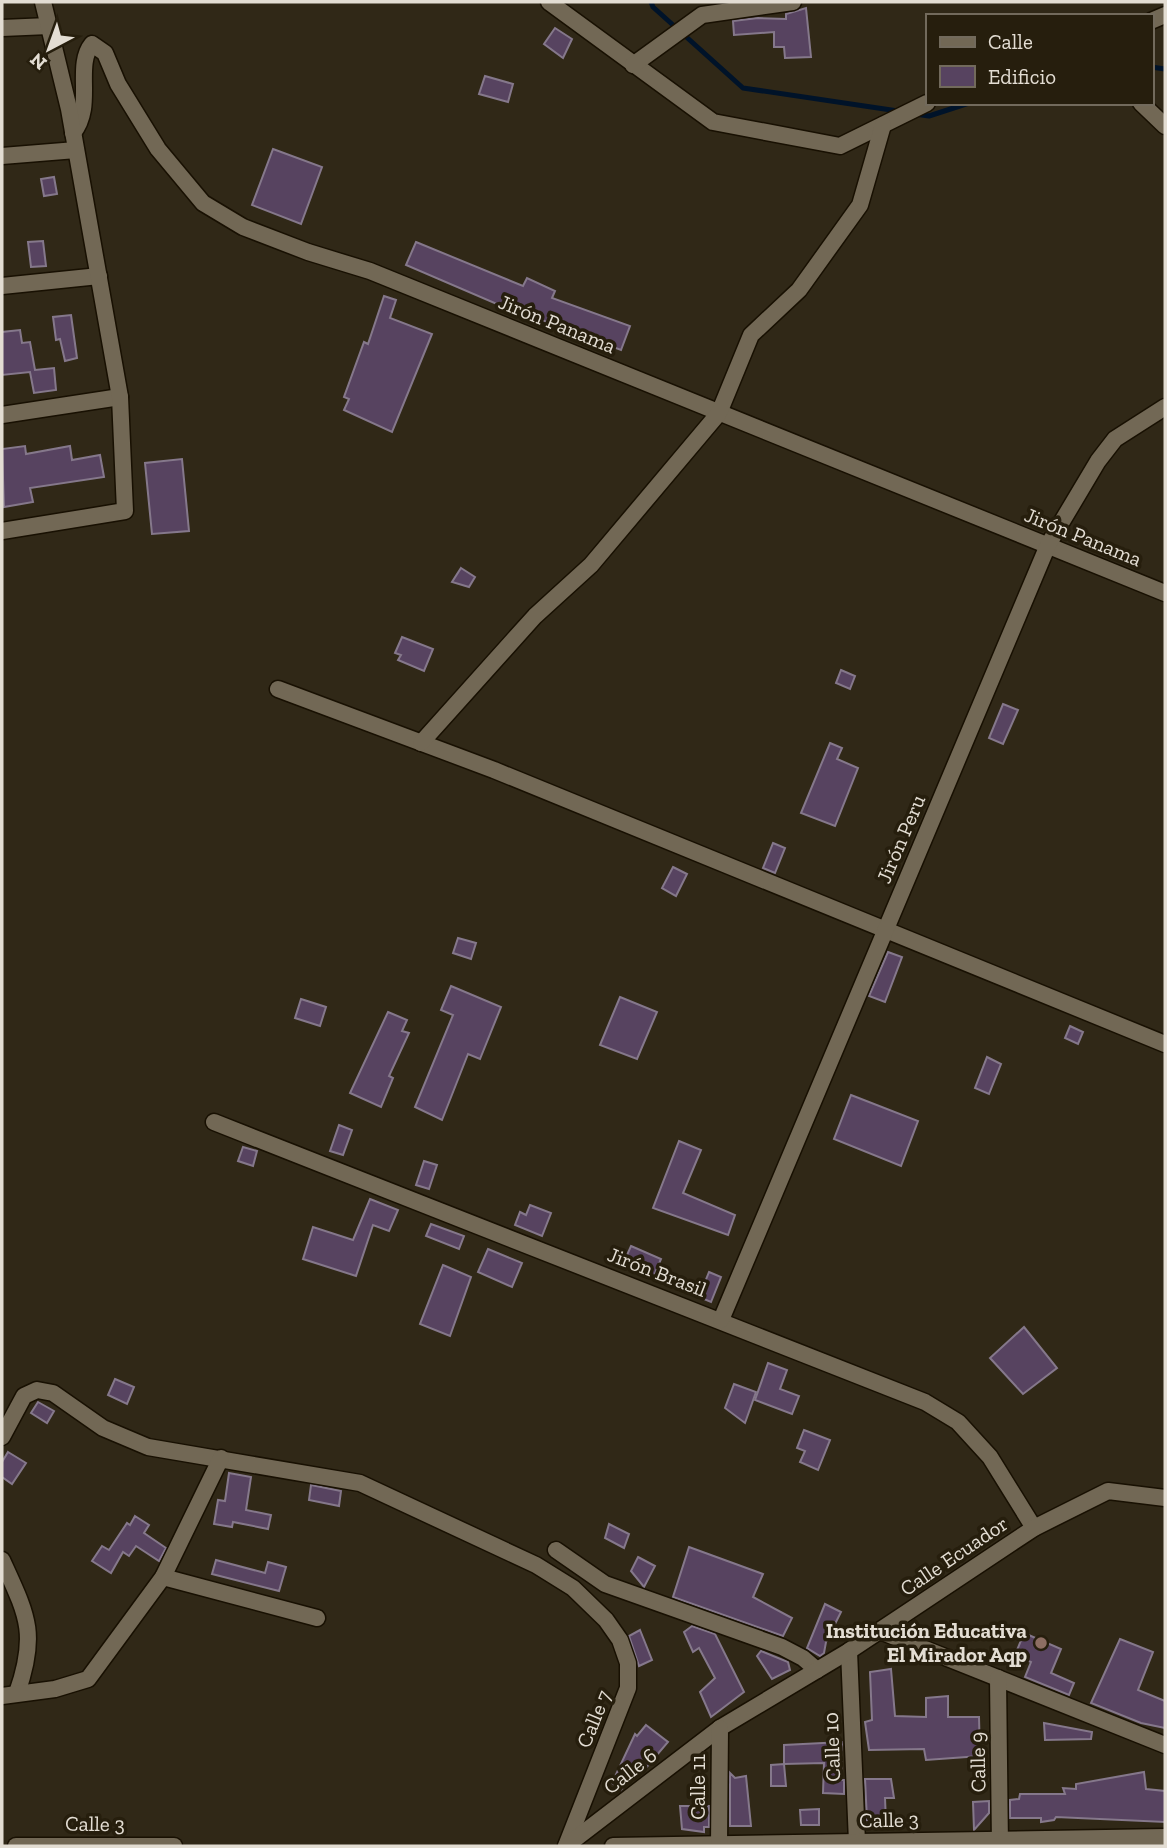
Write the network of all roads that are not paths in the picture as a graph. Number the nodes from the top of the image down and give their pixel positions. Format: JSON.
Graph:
{"nodes":[{"id":1,"x":43,"y":2,"type":"edge"},
{"id":2,"x":550,"y":2,"type":"edge"},
{"id":3,"x":793,"y":2,"type":"edge"},
{"id":4,"x":698,"y":8,"type":"edge"},
{"id":5,"x":48,"y":26,"type":"junction"},
{"id":6,"x":2,"y":28,"type":"edge"},
{"id":7,"x":633,"y":65,"type":"junction"},
{"id":8,"x":926,"y":104,"type":"edge"},
{"id":9,"x":1143,"y":105,"type":"edge"},
{"id":10,"x":883,"y":125,"type":"junction"},
{"id":11,"x":1165,"y":126,"type":"edge"},
{"id":12,"x":74,"y":133,"type":"junction"},
{"id":13,"x":76,"y":150,"type":"junction"},
{"id":14,"x":2,"y":156,"type":"edge"},
{"id":15,"x":99,"y":276,"type":"junction"},
{"id":16,"x":2,"y":286,"type":"edge"},
{"id":17,"x":120,"y":397,"type":"junction"},
{"id":18,"x":1165,"y":407,"type":"edge"},
{"id":19,"x":719,"y":413,"type":"junction"},
{"id":20,"x":2,"y":415,"type":"edge"},
{"id":21,"x":2,"y":531,"type":"edge"},
{"id":22,"x":1048,"y":545,"type":"junction"},
{"id":23,"x":1165,"y":593,"type":"edge"},
{"id":24,"x":278,"y":689,"type":"dead end"},
{"id":25,"x":421,"y":743,"type":"junction"},
{"id":26,"x":885,"y":929,"type":"junction"},
{"id":27,"x":1165,"y":1044,"type":"edge"},
{"id":28,"x":214,"y":1122,"type":"dead end"},
{"id":29,"x":721,"y":1320,"type":"junction"},
{"id":30,"x":2,"y":1437,"type":"edge"},
{"id":31,"x":220,"y":1458,"type":"junction"},
{"id":32,"x":1165,"y":1498,"type":"edge"},
{"id":33,"x":1034,"y":1528,"type":"junction"},
{"id":34,"x":556,"y":1550,"type":"dead end"},
{"id":35,"x":2,"y":1560,"type":"edge"},
{"id":36,"x":163,"y":1577,"type":"junction"},
{"id":37,"x":605,"y":1584,"type":"junction"},
{"id":38,"x":596,"y":1611,"type":"junction"},
{"id":39,"x":317,"y":1618,"type":"dead end"},
{"id":40,"x":880,"y":1631,"type":"junction"},
{"id":41,"x":849,"y":1651,"type":"junction"},
{"id":42,"x":817,"y":1670,"type":"junction"},
{"id":43,"x":998,"y":1678,"type":"junction"},
{"id":44,"x":10,"y":1695,"type":"edge"},
{"id":45,"x":720,"y":1728,"type":"junction"},
{"id":46,"x":1165,"y":1745,"type":"edge"},
{"id":47,"x":1165,"y":1837,"type":"edge"},
{"id":48,"x":857,"y":1842,"type":"junction"},
{"id":49,"x":1000,"y":1843,"type":"edge"},
{"id":50,"x":16,"y":1846,"type":"edge"},
{"id":51,"x":174,"y":1846,"type":"edge"},
{"id":52,"x":566,"y":1846,"type":"edge"},
{"id":53,"x":613,"y":1846,"type":"edge"},
{"id":54,"x":719,"y":1846,"type":"edge"}],
"edges":[{"from":1,"to":5,"type":"street"},
{"from":2,"to":7,"type":"street"},
{"from":3,"to":4,"type":"street"},
{"from":4,"to":7,"type":"street"},
{"from":5,"to":6,"type":"street"},
{"from":5,"to":12,"type":"street"},
{"from":7,"to":10,"type":"street"},
{"from":8,"to":10,"type":"street"},
{"from":9,"to":11,"type":"street"},
{"from":10,"to":19,"type":"street"},
{"from":12,"to":13,"type":"street"},
{"from":12,"to":19,"type":"street","name":"Jirón Panama"},
{"from":13,"to":14,"type":"street"},
{"from":13,"to":15,"type":"street"},
{"from":15,"to":16,"type":"street"},
{"from":15,"to":17,"type":"street"},
{"from":17,"to":20,"type":"street"},
{"from":17,"to":21,"type":"street"},
{"from":18,"to":22,"type":"street","name":"Jirón Peru"},
{"from":19,"to":22,"type":"street","name":"Jirón Panama"},
{"from":19,"to":25,"type":"street"},
{"from":22,"to":23,"type":"street","name":"Jirón Panama"},
{"from":22,"to":26,"type":"street","name":"Jirón Peru"},
{"from":24,"to":25,"type":"street"},
{"from":25,"to":26,"type":"street"},
{"from":26,"to":27,"type":"street"},
{"from":26,"to":29,"type":"street","name":"Jirón Peru"},
{"from":28,"to":29,"type":"street","name":"Jirón Brasil"},
{"from":29,"to":33,"type":"street","name":"Jirón Brasil"},
{"from":30,"to":31,"type":"street","name":"Calle 7"},
{"from":31,"to":36,"type":"street"},
{"from":31,"to":38,"type":"street","name":"Calle 7"},
{"from":32,"to":33,"type":"street","name":"Calle Ecuador"},
{"from":33,"to":40,"type":"street","name":"Calle Ecuador"},
{"from":34,"to":37,"type":"street"},
{"from":35,"to":44,"type":"street"},
{"from":36,"to":39,"type":"street"},
{"from":36,"to":44,"type":"street"},
{"from":37,"to":38,"type":"street"},
{"from":37,"to":42,"type":"street"},
{"from":38,"to":52,"type":"street","name":"Calle 7"},
{"from":40,"to":41,"type":"street","name":"Calle Ecuador"},
{"from":40,"to":43,"type":"street"},
{"from":41,"to":42,"type":"street","name":"Calle Ecuador"},
{"from":41,"to":48,"type":"street","name":"Calle 10"},
{"from":42,"to":45,"type":"street","name":"Calle Ecuador"},
{"from":43,"to":46,"type":"street"},
{"from":43,"to":49,"type":"street","name":"Calle 9"},
{"from":45,"to":52,"type":"street","name":"Calle 6"},
{"from":45,"to":54,"type":"street","name":"Calle 11"},
{"from":47,"to":49,"type":"street","name":"Calle 3"},
{"from":48,"to":49,"type":"street","name":"Calle 3"},
{"from":48,"to":54,"type":"street","name":"Calle 3"},
{"from":50,"to":51,"type":"street","name":"Calle 3"},
{"from":53,"to":54,"type":"street","name":"Calle 3"}]}
